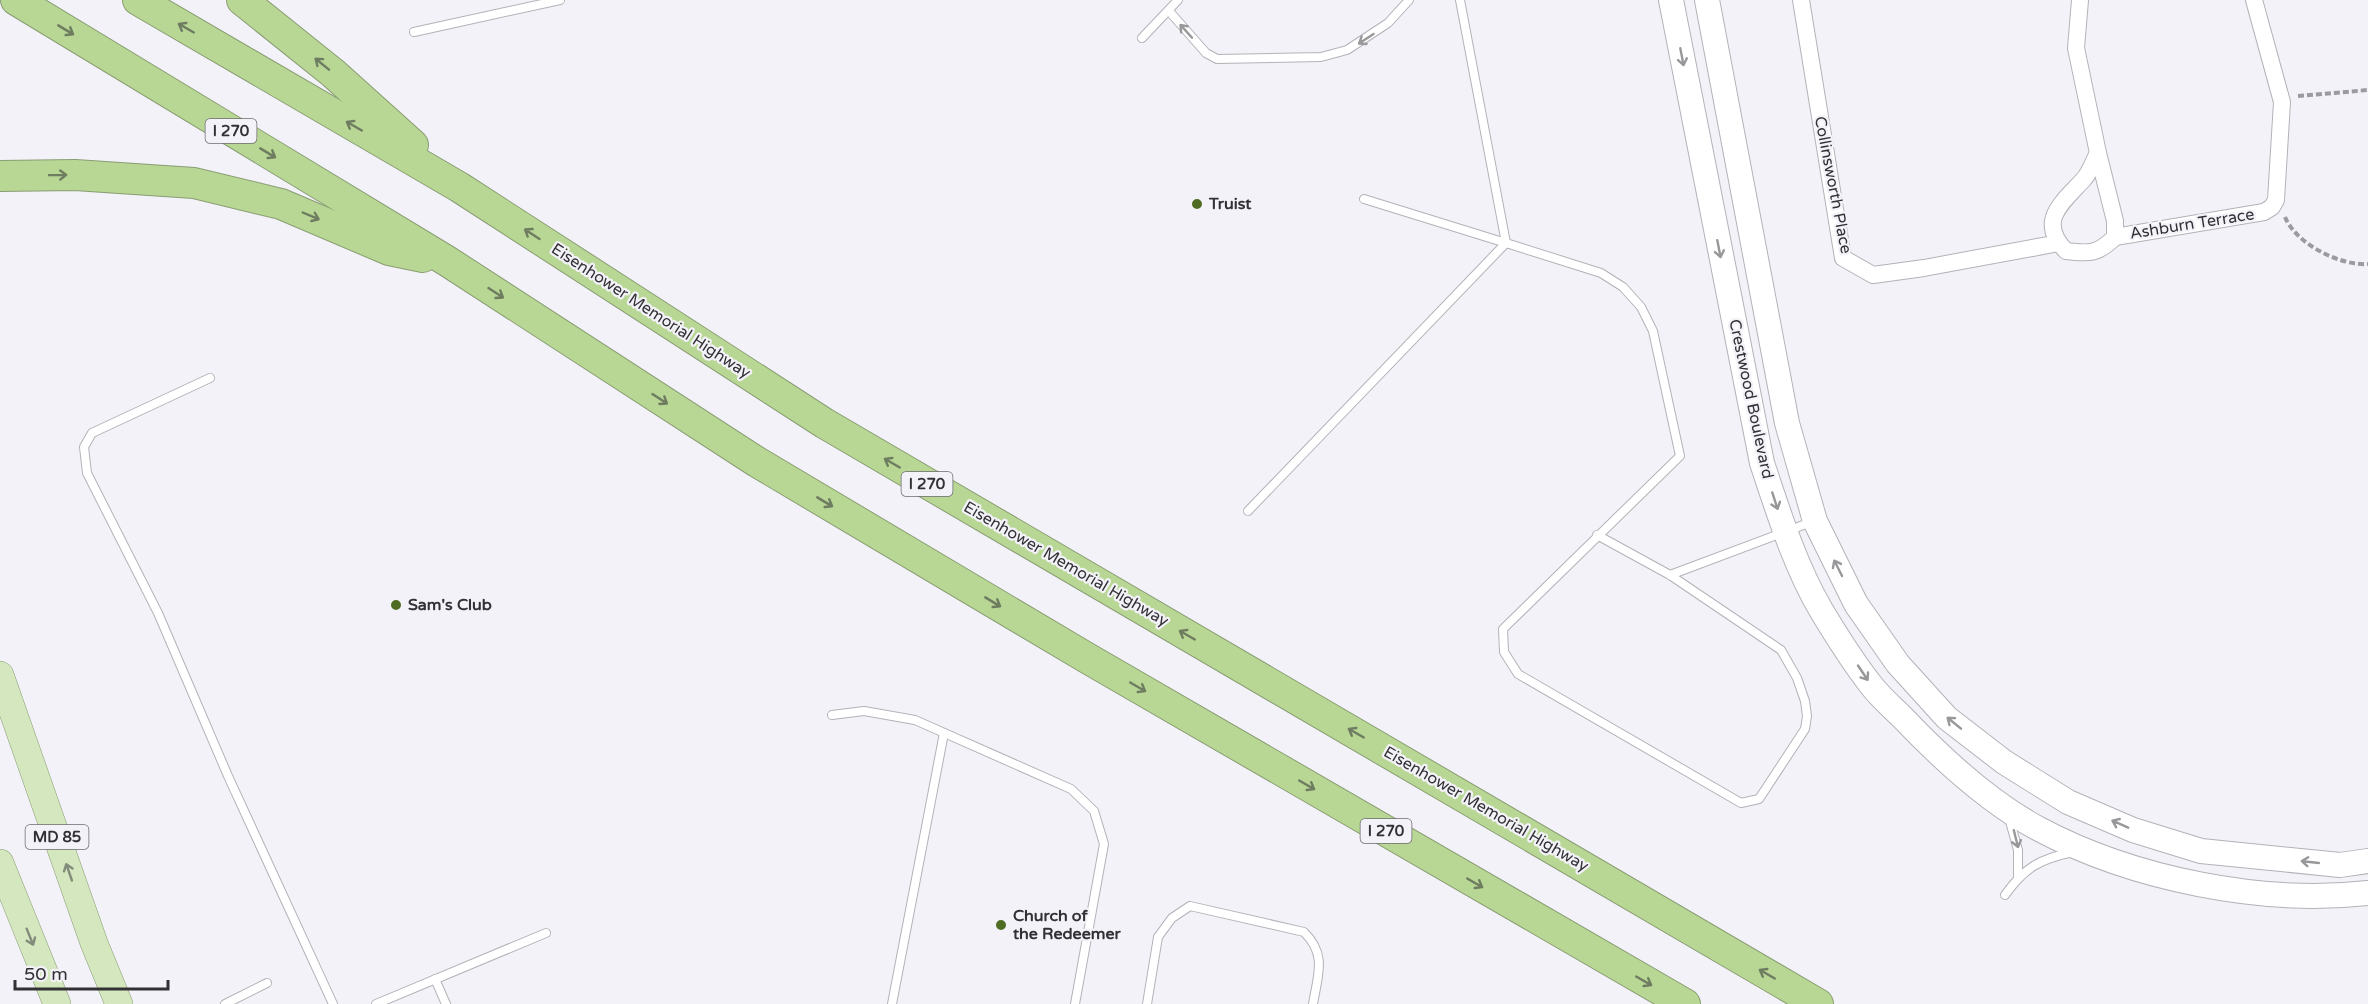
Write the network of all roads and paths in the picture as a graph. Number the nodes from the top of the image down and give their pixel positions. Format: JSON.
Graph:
{"nodes":[{"id":1,"x":16,"y":0,"type":"edge"},
{"id":2,"x":138,"y":0,"type":"edge"},
{"id":3,"x":242,"y":0,"type":"edge"},
{"id":4,"x":560,"y":0,"type":"edge"},
{"id":5,"x":1178,"y":0,"type":"edge"},
{"id":6,"x":1409,"y":0,"type":"edge"},
{"id":7,"x":1460,"y":0,"type":"edge"},
{"id":8,"x":1671,"y":0,"type":"edge"},
{"id":9,"x":1707,"y":0,"type":"edge"},
{"id":10,"x":1801,"y":0,"type":"edge"},
{"id":11,"x":2080,"y":0,"type":"edge"},
{"id":12,"x":2254,"y":0,"type":"edge"},
{"id":13,"x":1169,"y":11,"type":"junction"},
{"id":14,"x":414,"y":32,"type":"dead end"},
{"id":15,"x":1142,"y":38,"type":"dead end"},
{"id":16,"x":2368,"y":90,"type":"edge"},
{"id":17,"x":2297,"y":107,"type":"dead end"},
{"id":18,"x":2098,"y":153,"type":"junction"},
{"id":19,"x":0,"y":176,"type":"edge"},
{"id":20,"x":459,"y":187,"type":"junction"},
{"id":21,"x":1364,"y":198,"type":"dead end"},
{"id":22,"x":2286,"y":208,"type":"dead end"},
{"id":23,"x":2115,"y":237,"type":"junction"},
{"id":24,"x":1506,"y":243,"type":"junction"},
{"id":25,"x":2059,"y":243,"type":"junction"},
{"id":26,"x":447,"y":261,"type":"junction"},
{"id":27,"x":2368,"y":264,"type":"edge"},
{"id":28,"x":210,"y":378,"type":"dead end"},
{"id":29,"x":1248,"y":510,"type":"dead end"},
{"id":30,"x":1815,"y":521,"type":"junction"},
{"id":31,"x":1785,"y":533,"type":"junction"},
{"id":32,"x":1597,"y":535,"type":"junction"},
{"id":33,"x":1670,"y":575,"type":"junction"},
{"id":34,"x":0,"y":675,"type":"edge"},
{"id":35,"x":832,"y":715,"type":"dead end"},
{"id":36,"x":944,"y":733,"type":"junction"},
{"id":37,"x":2001,"y":804,"type":"junction"},
{"id":38,"x":2084,"y":850,"type":"junction"},
{"id":39,"x":2368,"y":861,"type":"edge"},
{"id":40,"x":0,"y":863,"type":"edge"},
{"id":41,"x":2018,"y":876,"type":"junction"},
{"id":42,"x":2368,"y":894,"type":"edge"},
{"id":43,"x":2006,"y":895,"type":"dead end"},
{"id":44,"x":546,"y":933,"type":"dead end"},
{"id":45,"x":435,"y":979,"type":"junction"},
{"id":46,"x":267,"y":983,"type":"dead end"},
{"id":47,"x":380,"y":1003,"type":"edge"},
{"id":48,"x":57,"y":1004,"type":"edge"},
{"id":49,"x":119,"y":1004,"type":"edge"},
{"id":50,"x":225,"y":1004,"type":"edge"},
{"id":51,"x":333,"y":1004,"type":"edge"},
{"id":52,"x":446,"y":1004,"type":"edge"},
{"id":53,"x":892,"y":1004,"type":"edge"},
{"id":54,"x":1075,"y":1004,"type":"edge"},
{"id":55,"x":1147,"y":1004,"type":"edge"},
{"id":56,"x":1313,"y":1004,"type":"edge"},
{"id":57,"x":1684,"y":1004,"type":"edge"},
{"id":58,"x":1818,"y":1004,"type":"edge"}],
"edges":[{"from":1,"to":26,"type":"highway","number":"I 270","one_way":true},
{"from":20,"to":2,"type":"highway","name":"Eisenhower Memorial Highway","number":"I 270","one_way":true},
{"from":20,"to":3,"type":"highway","one_way":true},
{"from":4,"to":14,"type":"lane"},
{"from":5,"to":13,"type":"lane"},
{"from":6,"to":13,"type":"lane","one_way":true},
{"from":7,"to":24,"type":"lane"},
{"from":8,"to":31,"type":"main road","name":"Crestwood Boulevard","one_way":true},
{"from":9,"to":30,"type":"main road","name":"Crestwood Boulevard"},
{"from":10,"to":25,"type":"street","name":"Collinsworth Place"},
{"from":11,"to":18,"type":"street"},
{"from":12,"to":23,"type":"street","name":"Ashburn Terrace"},
{"from":13,"to":15,"type":"lane"},
{"from":16,"to":17,"type":"path"},
{"from":18,"to":23,"type":"street"},
{"from":18,"to":25,"type":"street"},
{"from":19,"to":26,"type":"highway","one_way":true},
{"from":58,"to":20,"type":"highway","name":"Eisenhower Memorial Highway","number":"I 270","one_way":true},
{"from":21,"to":24,"type":"lane"},
{"from":22,"to":27,"type":"path"},
{"from":23,"to":25,"type":"street"},
{"from":24,"to":29,"type":"lane"},
{"from":24,"to":32,"type":"lane"},
{"from":26,"to":57,"type":"highway","number":"I 270","one_way":true},
{"from":28,"to":51,"type":"lane"},
{"from":30,"to":31,"type":"lane"},
{"from":39,"to":30,"type":"main road","name":"Crestwood Boulevard","one_way":true},
{"from":31,"to":33,"type":"lane"},
{"from":31,"to":37,"type":"main road","name":"Crestwood Boulevard","one_way":true},
{"from":32,"to":33,"type":"lane"},
{"from":32,"to":33,"type":"lane"},
{"from":49,"to":34,"type":"main road","number":"MD 85","one_way":true},
{"from":35,"to":36,"type":"lane"},
{"from":36,"to":53,"type":"lane"},
{"from":36,"to":54,"type":"lane"},
{"from":37,"to":38,"type":"main road","name":"Crestwood Boulevard"},
{"from":37,"to":41,"type":"lane","one_way":true},
{"from":38,"to":41,"type":"lane"},
{"from":38,"to":42,"type":"main road","name":"Crestwood Boulevard"},
{"from":40,"to":48,"type":"main road","one_way":true},
{"from":41,"to":43,"type":"lane"},
{"from":44,"to":45,"type":"lane"},
{"from":45,"to":47,"type":"lane"},
{"from":45,"to":52,"type":"lane"},
{"from":46,"to":50,"type":"lane"},
{"from":55,"to":56,"type":"lane"}]}
